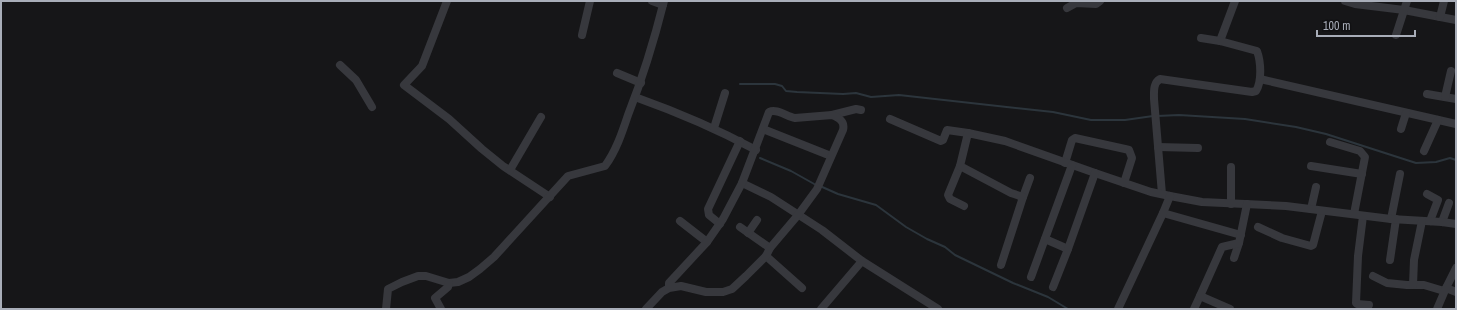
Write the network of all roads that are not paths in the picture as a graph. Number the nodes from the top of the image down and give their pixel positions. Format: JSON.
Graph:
{"nodes":[{"id":1,"x":447,"y":1,"type":"edge"},
{"id":2,"x":590,"y":1,"type":"edge"},
{"id":3,"x":652,"y":1,"type":"edge"},
{"id":4,"x":1100,"y":1,"type":"edge"},
{"id":5,"x":1235,"y":1,"type":"edge"},
{"id":6,"x":1345,"y":1,"type":"edge"},
{"id":7,"x":1407,"y":1,"type":"edge"},
{"id":8,"x":1444,"y":1,"type":"edge"},
{"id":9,"x":664,"y":3,"type":"edge"},
{"id":10,"x":1370,"y":3,"type":"edge"},
{"id":11,"x":1067,"y":8,"type":"dead end"},
{"id":12,"x":1404,"y":10,"type":"junction"},
{"id":13,"x":1440,"y":17,"type":"junction"},
{"id":14,"x":1456,"y":20,"type":"edge"},
{"id":15,"x":1396,"y":34,"type":"dead end"},
{"id":16,"x":582,"y":36,"type":"dead end"},
{"id":17,"x":1201,"y":38,"type":"dead end"},
{"id":18,"x":1220,"y":41,"type":"junction"},
{"id":19,"x":340,"y":65,"type":"dead end"},
{"id":20,"x":1451,"y":71,"type":"dead end"},
{"id":21,"x":617,"y":73,"type":"dead end"},
{"id":22,"x":1260,"y":78,"type":"junction"},
{"id":23,"x":641,"y":83,"type":"junction"},
{"id":24,"x":724,"y":93,"type":"dead end"},
{"id":25,"x":1427,"y":94,"type":"dead end"},
{"id":26,"x":635,"y":97,"type":"junction"},
{"id":27,"x":1445,"y":97,"type":"junction"},
{"id":28,"x":1456,"y":99,"type":"edge"},
{"id":29,"x":372,"y":106,"type":"dead end"},
{"id":30,"x":861,"y":110,"type":"dead end"},
{"id":31,"x":1406,"y":113,"type":"junction"},
{"id":32,"x":832,"y":115,"type":"junction"},
{"id":33,"x":541,"y":117,"type":"dead end"},
{"id":34,"x":890,"y":119,"type":"dead end"},
{"id":35,"x":1438,"y":120,"type":"junction"},
{"id":36,"x":1456,"y":124,"type":"edge"},
{"id":37,"x":714,"y":128,"type":"junction"},
{"id":38,"x":763,"y":129,"type":"junction"},
{"id":39,"x":1401,"y":129,"type":"dead end"},
{"id":40,"x":968,"y":133,"type":"junction"},
{"id":41,"x":740,"y":142,"type":"junction"},
{"id":42,"x":1330,"y":142,"type":"dead end"},
{"id":43,"x":1158,"y":147,"type":"junction"},
{"id":44,"x":1198,"y":148,"type":"dead end"},
{"id":45,"x":756,"y":150,"type":"junction"},
{"id":46,"x":1424,"y":151,"type":"dead end"},
{"id":47,"x":831,"y":156,"type":"junction"},
{"id":48,"x":1068,"y":164,"type":"junction"},
{"id":49,"x":960,"y":166,"type":"junction"},
{"id":50,"x":1231,"y":166,"type":"dead end"},
{"id":51,"x":1311,"y":166,"type":"dead end"},
{"id":52,"x":510,"y":170,"type":"junction"},
{"id":53,"x":1095,"y":174,"type":"junction"},
{"id":54,"x":1362,"y":174,"type":"junction"},
{"id":55,"x":1400,"y":174,"type":"dead end"},
{"id":56,"x":1030,"y":178,"type":"dead end"},
{"id":57,"x":742,"y":183,"type":"junction"},
{"id":58,"x":1124,"y":183,"type":"junction"},
{"id":59,"x":1316,"y":187,"type":"dead end"},
{"id":60,"x":1427,"y":194,"type":"dead end"},
{"id":61,"x":1166,"y":195,"type":"junction"},
{"id":62,"x":550,"y":197,"type":"junction"},
{"id":63,"x":1023,"y":197,"type":"junction"},
{"id":64,"x":1449,"y":203,"type":"dead end"},
{"id":65,"x":1231,"y":204,"type":"junction"},
{"id":66,"x":1247,"y":204,"type":"junction"},
{"id":67,"x":964,"y":206,"type":"dead end"},
{"id":68,"x":1311,"y":209,"type":"junction"},
{"id":69,"x":1322,"y":211,"type":"junction"},
{"id":70,"x":1164,"y":213,"type":"junction"},
{"id":71,"x":1354,"y":214,"type":"junction"},
{"id":72,"x":798,"y":215,"type":"junction"},
{"id":73,"x":1363,"y":216,"type":"junction"},
{"id":74,"x":1394,"y":219,"type":"junction"},
{"id":75,"x":757,"y":220,"type":"dead end"},
{"id":76,"x":680,"y":221,"type":"dead end"},
{"id":77,"x":1422,"y":221,"type":"junction"},
{"id":78,"x":1430,"y":221,"type":"junction"},
{"id":79,"x":1442,"y":222,"type":"junction"},
{"id":80,"x":720,"y":224,"type":"junction"},
{"id":81,"x":1456,"y":224,"type":"edge"},
{"id":82,"x":740,"y":227,"type":"dead end"},
{"id":83,"x":1258,"y":227,"type":"dead end"},
{"id":84,"x":748,"y":233,"type":"junction"},
{"id":85,"x":1045,"y":239,"type":"junction"},
{"id":86,"x":1240,"y":239,"type":"junction"},
{"id":87,"x":707,"y":242,"type":"junction"},
{"id":88,"x":770,"y":248,"type":"junction"},
{"id":89,"x":1068,"y":249,"type":"junction"},
{"id":90,"x":766,"y":256,"type":"junction"},
{"id":91,"x":1234,"y":258,"type":"dead end"},
{"id":92,"x":1390,"y":260,"type":"dead end"},
{"id":93,"x":862,"y":261,"type":"junction"},
{"id":94,"x":1001,"y":265,"type":"dead end"},
{"id":95,"x":1456,"y":268,"type":"edge"},
{"id":96,"x":1373,"y":276,"type":"dead end"},
{"id":97,"x":1031,"y":277,"type":"dead end"},
{"id":98,"x":449,"y":283,"type":"junction"},
{"id":99,"x":1413,"y":285,"type":"junction"},
{"id":100,"x":1053,"y":287,"type":"dead end"},
{"id":101,"x":669,"y":288,"type":"junction"},
{"id":102,"x":802,"y":288,"type":"dead end"},
{"id":103,"x":1445,"y":290,"type":"junction"},
{"id":104,"x":1456,"y":292,"type":"edge"},
{"id":105,"x":1200,"y":296,"type":"junction"},
{"id":106,"x":1369,"y":305,"type":"dead end"},
{"id":107,"x":935,"y":308,"type":"edge"},
{"id":108,"x":386,"y":309,"type":"edge"},
{"id":109,"x":441,"y":309,"type":"edge"},
{"id":110,"x":646,"y":309,"type":"edge"},
{"id":111,"x":821,"y":309,"type":"edge"},
{"id":112,"x":1118,"y":309,"type":"edge"},
{"id":113,"x":1194,"y":309,"type":"edge"},
{"id":114,"x":1230,"y":309,"type":"edge"},
{"id":115,"x":1438,"y":309,"type":"edge"}],
"edges":[{"from":1,"to":52,"type":"street"},
{"from":2,"to":16,"type":"street"},
{"from":3,"to":9,"type":"street"},
{"from":4,"to":11,"type":"street"},
{"from":5,"to":18,"type":"street"},
{"from":6,"to":10,"type":"street"},
{"from":7,"to":12,"type":"street"},
{"from":8,"to":13,"type":"street"},
{"from":9,"to":23,"type":"street"},
{"from":10,"to":12,"type":"street"},
{"from":12,"to":13,"type":"street"},
{"from":12,"to":15,"type":"street"},
{"from":13,"to":14,"type":"street"},
{"from":17,"to":18,"type":"street"},
{"from":18,"to":22,"type":"street"},
{"from":19,"to":29,"type":"street"},
{"from":20,"to":27,"type":"street"},
{"from":21,"to":23,"type":"street"},
{"from":22,"to":31,"type":"street"},
{"from":22,"to":43,"type":"street"},
{"from":23,"to":26,"type":"street"},
{"from":24,"to":37,"type":"street"},
{"from":25,"to":27,"type":"street"},
{"from":26,"to":37,"type":"street"},
{"from":26,"to":62,"type":"street"},
{"from":27,"to":28,"type":"street"},
{"from":30,"to":32,"type":"street"},
{"from":31,"to":35,"type":"street"},
{"from":31,"to":39,"type":"street"},
{"from":32,"to":38,"type":"street"},
{"from":32,"to":47,"type":"street"},
{"from":33,"to":52,"type":"street"},
{"from":34,"to":40,"type":"street"},
{"from":35,"to":36,"type":"street"},
{"from":35,"to":46,"type":"street"},
{"from":37,"to":41,"type":"street"},
{"from":38,"to":45,"type":"street"},
{"from":38,"to":47,"type":"street"},
{"from":40,"to":48,"type":"street"},
{"from":40,"to":49,"type":"street"},
{"from":41,"to":45,"type":"street"},
{"from":41,"to":80,"type":"street"},
{"from":42,"to":54,"type":"street"},
{"from":43,"to":44,"type":"street"},
{"from":43,"to":61,"type":"street"},
{"from":45,"to":57,"type":"street"},
{"from":47,"to":72,"type":"street"},
{"from":48,"to":53,"type":"street"},
{"from":48,"to":58,"type":"street"},
{"from":48,"to":85,"type":"street"},
{"from":49,"to":63,"type":"street"},
{"from":49,"to":67,"type":"street"},
{"from":50,"to":65,"type":"street"},
{"from":51,"to":54,"type":"street"},
{"from":52,"to":62,"type":"street"},
{"from":53,"to":58,"type":"street"},
{"from":53,"to":89,"type":"street"},
{"from":54,"to":71,"type":"street"},
{"from":55,"to":74,"type":"street"},
{"from":56,"to":63,"type":"street"},
{"from":57,"to":72,"type":"street"},
{"from":57,"to":80,"type":"street"},
{"from":58,"to":61,"type":"street"},
{"from":59,"to":68,"type":"street"},
{"from":60,"to":78,"type":"street"},
{"from":61,"to":65,"type":"street"},
{"from":61,"to":70,"type":"street"},
{"from":62,"to":98,"type":"street"},
{"from":63,"to":94,"type":"street"},
{"from":64,"to":79,"type":"street"},
{"from":65,"to":66,"type":"street"},
{"from":66,"to":68,"type":"street"},
{"from":66,"to":86,"type":"street"},
{"from":68,"to":69,"type":"street"},
{"from":69,"to":71,"type":"street"},
{"from":69,"to":83,"type":"street"},
{"from":70,"to":86,"type":"street"},
{"from":70,"to":112,"type":"street"},
{"from":71,"to":73,"type":"street"},
{"from":72,"to":88,"type":"street"},
{"from":72,"to":93,"type":"street"},
{"from":73,"to":74,"type":"street"},
{"from":73,"to":106,"type":"street"},
{"from":74,"to":77,"type":"street"},
{"from":74,"to":92,"type":"street"},
{"from":75,"to":84,"type":"street"},
{"from":76,"to":87,"type":"street"},
{"from":77,"to":78,"type":"street"},
{"from":77,"to":99,"type":"street"},
{"from":78,"to":79,"type":"street"},
{"from":79,"to":81,"type":"street"},
{"from":80,"to":87,"type":"street"},
{"from":82,"to":84,"type":"street"},
{"from":84,"to":88,"type":"street"},
{"from":85,"to":89,"type":"street"},
{"from":85,"to":97,"type":"street"},
{"from":86,"to":91,"type":"street"},
{"from":86,"to":105,"type":"street"},
{"from":87,"to":101,"type":"street"},
{"from":88,"to":90,"type":"street"},
{"from":89,"to":100,"type":"street"},
{"from":90,"to":101,"type":"street"},
{"from":90,"to":102,"type":"street"},
{"from":93,"to":107,"type":"street"},
{"from":93,"to":111,"type":"street"},
{"from":95,"to":103,"type":"street"},
{"from":96,"to":99,"type":"street"},
{"from":98,"to":108,"type":"street"},
{"from":98,"to":109,"type":"street"},
{"from":99,"to":103,"type":"street"},
{"from":101,"to":110,"type":"street"},
{"from":103,"to":104,"type":"street"},
{"from":103,"to":115,"type":"street"},
{"from":105,"to":113,"type":"street"},
{"from":105,"to":114,"type":"street"}]}
